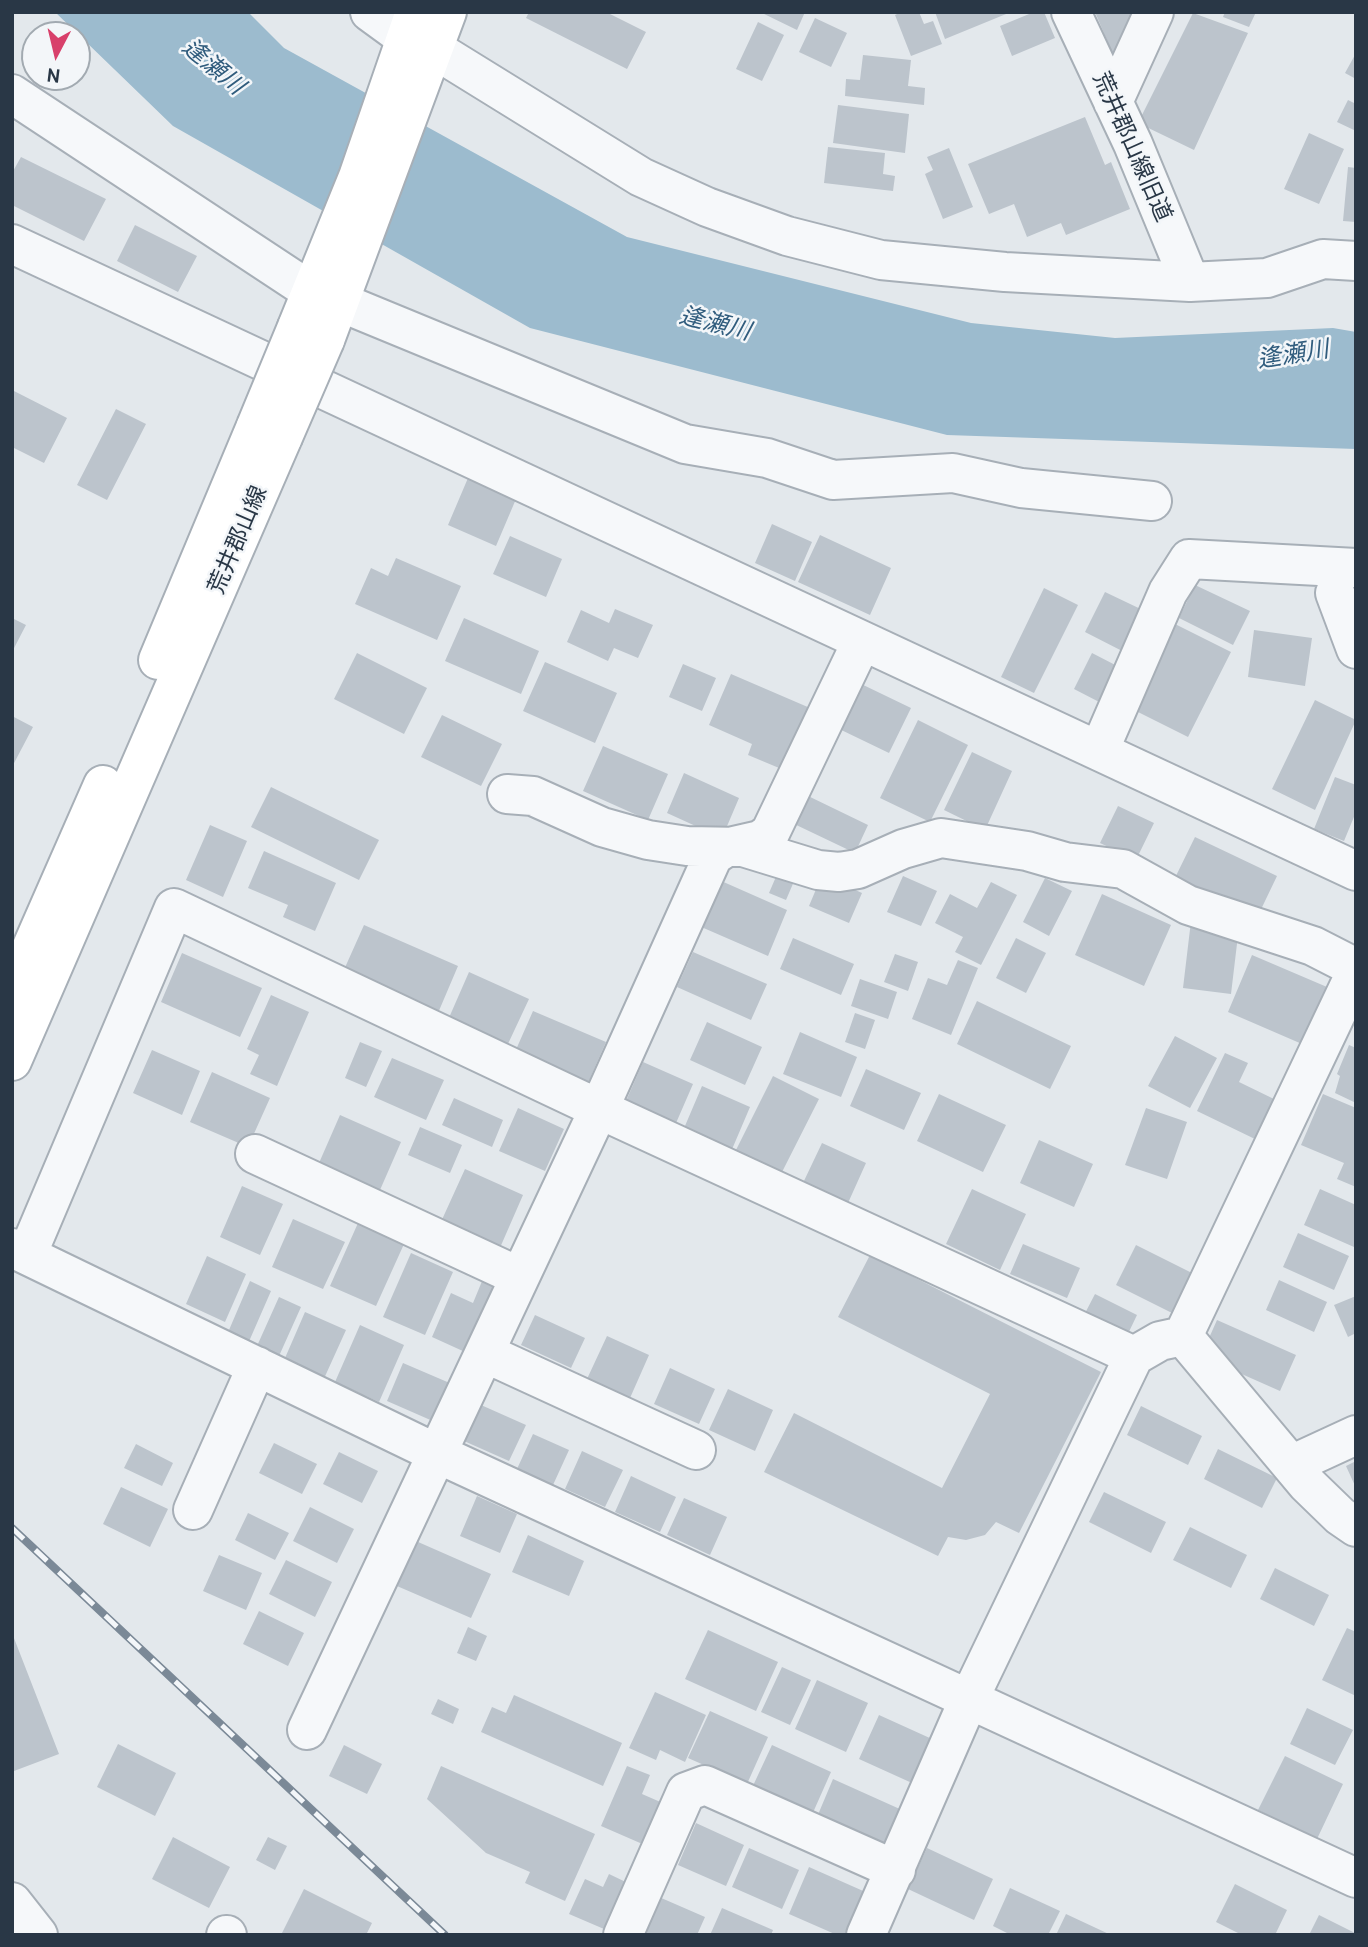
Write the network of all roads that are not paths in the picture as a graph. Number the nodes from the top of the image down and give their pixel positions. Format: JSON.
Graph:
{"nodes":[{"id":1,"x":370,"y":12,"type":"edge"},
{"id":2,"x":447,"y":12,"type":"edge"},
{"id":3,"x":1072,"y":12,"type":"edge"},
{"id":4,"x":1154,"y":12,"type":"edge"},
{"id":5,"x":416,"y":47,"type":"edge"},
{"id":6,"x":12,"y":94,"type":"edge"},
{"id":7,"x":1113,"y":102,"type":"junction"},
{"id":8,"x":12,"y":244,"type":"edge"},
{"id":9,"x":1356,"y":261,"type":"edge"},
{"id":10,"x":1190,"y":282,"type":"junction"},
{"id":11,"x":330,"y":288,"type":"junction"},
{"id":12,"x":270,"y":431,"type":"junction"},
{"id":13,"x":1152,"y":501,"type":"dead end"},
{"id":14,"x":1345,"y":580,"type":"edge"},
{"id":15,"x":862,"y":640,"type":"junction"},
{"id":16,"x":1356,"y":649,"type":"edge"},
{"id":17,"x":1099,"y":751,"type":"junction"},
{"id":18,"x":507,"y":794,"type":"dead end"},
{"id":19,"x":725,"y":848,"type":"junction"},
{"id":20,"x":1356,"y":871,"type":"edge"},
{"id":21,"x":1356,"y":970,"type":"edge"},
{"id":22,"x":12,"y":992,"type":"edge"},
{"id":23,"x":12,"y":1061,"type":"edge"},
{"id":24,"x":599,"y":1109,"type":"junction"},
{"id":25,"x":255,"y":1154,"type":"dead end"},
{"id":26,"x":20,"y":1251,"type":"edge"},
{"id":27,"x":520,"y":1277,"type":"junction"},
{"id":28,"x":1183,"y":1336,"type":"junction"},
{"id":29,"x":485,"y":1353,"type":"junction"},
{"id":30,"x":1134,"y":1356,"type":"junction"},
{"id":31,"x":257,"y":1366,"type":"junction"},
{"id":32,"x":1356,"y":1435,"type":"edge"},
{"id":33,"x":696,"y":1450,"type":"dead end"},
{"id":34,"x":438,"y":1454,"type":"junction"},
{"id":35,"x":1291,"y":1465,"type":"junction"},
{"id":36,"x":193,"y":1510,"type":"dead end"},
{"id":37,"x":1356,"y":1527,"type":"edge"},
{"id":38,"x":969,"y":1699,"type":"junction"},
{"id":39,"x":307,"y":1731,"type":"dead end"},
{"id":40,"x":896,"y":1870,"type":"junction"},
{"id":41,"x":1356,"y":1878,"type":"edge"},
{"id":42,"x":12,"y":1902,"type":"edge"},
{"id":43,"x":38,"y":1935,"type":"edge"},
{"id":44,"x":623,"y":1935,"type":"edge"},
{"id":45,"x":866,"y":1935,"type":"edge"}],
"edges":[{"from":1,"to":5,"type":"street"},
{"from":2,"to":5,"type":"main road","name":"荒井郡山線"},
{"from":3,"to":7,"type":"street","name":"荒井郡山線旧道"},
{"from":4,"to":7,"type":"street"},
{"from":5,"to":10,"type":"street"},
{"from":5,"to":11,"type":"main road","name":"荒井郡山線"},
{"from":6,"to":11,"type":"street"},
{"from":7,"to":10,"type":"street","name":"荒井郡山線旧道"},
{"from":8,"to":15,"type":"street"},
{"from":9,"to":10,"type":"street"},
{"from":11,"to":12,"type":"main road","name":"荒井郡山線","bridge":true},
{"from":11,"to":13,"type":"street"},
{"from":12,"to":22,"type":"main road","name":"荒井郡山線"},
{"from":12,"to":23,"type":"main road","name":"荒井郡山線"},
{"from":14,"to":16,"type":"street"},
{"from":14,"to":17,"type":"street"},
{"from":15,"to":17,"type":"street"},
{"from":15,"to":19,"type":"street"},
{"from":17,"to":20,"type":"street"},
{"from":18,"to":19,"type":"street"},
{"from":19,"to":21,"type":"street"},
{"from":19,"to":24,"type":"street"},
{"from":21,"to":28,"type":"street"},
{"from":24,"to":26,"type":"street"},
{"from":24,"to":27,"type":"street"},
{"from":24,"to":30,"type":"street"},
{"from":25,"to":27,"type":"street"},
{"from":26,"to":31,"type":"street"},
{"from":27,"to":29,"type":"street"},
{"from":28,"to":30,"type":"street"},
{"from":28,"to":35,"type":"street"},
{"from":29,"to":33,"type":"street"},
{"from":29,"to":34,"type":"street"},
{"from":30,"to":38,"type":"street"},
{"from":31,"to":34,"type":"street"},
{"from":31,"to":36,"type":"street"},
{"from":32,"to":35,"type":"street"},
{"from":34,"to":38,"type":"street"},
{"from":34,"to":39,"type":"street"},
{"from":35,"to":37,"type":"street"},
{"from":38,"to":40,"type":"street"},
{"from":38,"to":41,"type":"street"},
{"from":40,"to":44,"type":"street"},
{"from":40,"to":45,"type":"street"},
{"from":42,"to":43,"type":"street"}]}
